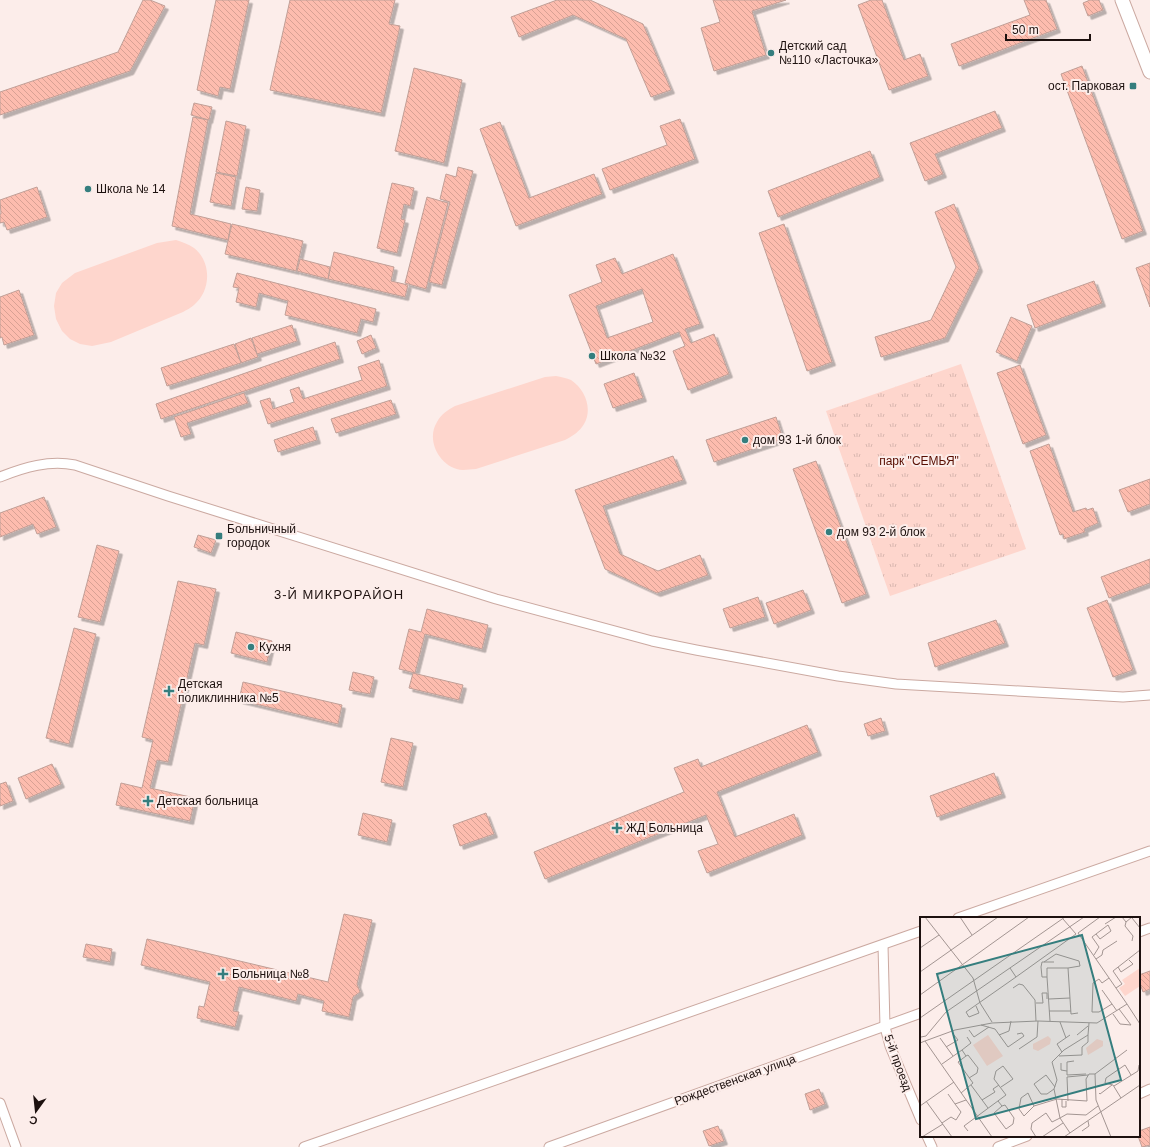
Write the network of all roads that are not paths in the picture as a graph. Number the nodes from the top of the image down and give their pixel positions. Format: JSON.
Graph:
{"nodes":[{"id":1,"x":1122,"y":0,"type":"edge"},
{"id":2,"x":1150,"y":72,"type":"edge"},
{"id":3,"x":0,"y":477,"type":"edge"},
{"id":4,"x":1150,"y":695,"type":"edge"},
{"id":5,"x":1150,"y":851,"type":"edge"},
{"id":6,"x":961,"y":917,"type":"edge"},
{"id":7,"x":1150,"y":928,"type":"edge"},
{"id":8,"x":920,"y":931,"type":"edge"},
{"id":9,"x":1140,"y":932,"type":"edge"},
{"id":10,"x":884,"y":944,"type":"junction"},
{"id":11,"x":920,"y":1013,"type":"edge"},
{"id":12,"x":885,"y":1027,"type":"junction"},
{"id":13,"x":1150,"y":1089,"type":"edge"},
{"id":14,"x":1140,"y":1094,"type":"edge"},
{"id":15,"x":0,"y":1103,"type":"edge"},
{"id":16,"x":920,"y":1118,"type":"edge"},
{"id":17,"x":927,"y":1137,"type":"edge"},
{"id":18,"x":1024,"y":1137,"type":"edge"},
{"id":19,"x":16,"y":1147,"type":"edge"},
{"id":20,"x":304,"y":1147,"type":"edge"},
{"id":21,"x":549,"y":1147,"type":"edge"},
{"id":22,"x":932,"y":1147,"type":"edge"},
{"id":23,"x":998,"y":1147,"type":"edge"}],
"edges":[{"from":1,"to":2,"type":"main road"},
{"from":3,"to":4,"type":"street"},
{"from":5,"to":6,"type":"street"},
{"from":7,"to":9,"type":"street"},
{"from":8,"to":10,"type":"street"},
{"from":10,"to":12,"type":"street","name":"5-й проезд"},
{"from":10,"to":20,"type":"street"},
{"from":11,"to":12,"type":"street","name":"Рождественская улица"},
{"from":12,"to":16,"type":"street","name":"5-й проезд"},
{"from":12,"to":21,"type":"street","name":"Рождественская улица"},
{"from":13,"to":14,"type":"street"},
{"from":15,"to":19,"type":"street"},
{"from":17,"to":22,"type":"street"},
{"from":18,"to":23,"type":"street"}]}
